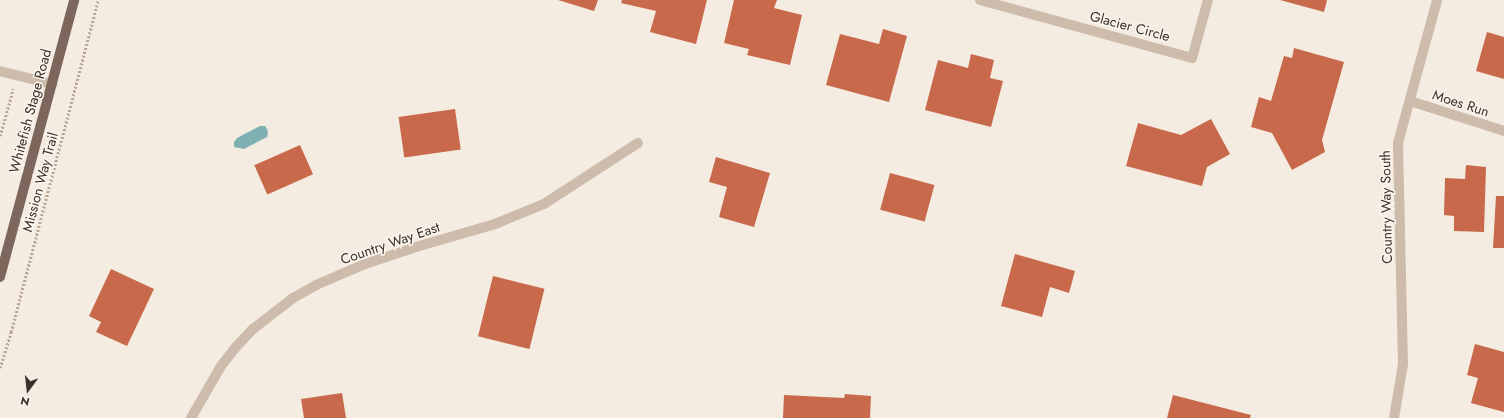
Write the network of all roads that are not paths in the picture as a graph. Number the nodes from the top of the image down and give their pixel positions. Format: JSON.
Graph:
{"nodes":[{"id":1,"x":74,"y":0,"type":"edge"},
{"id":2,"x":980,"y":0,"type":"edge"},
{"id":3,"x":1208,"y":0,"type":"edge"},
{"id":4,"x":1438,"y":0,"type":"edge"},
{"id":5,"x":0,"y":71,"type":"edge"},
{"id":6,"x":52,"y":84,"type":"junction"},
{"id":7,"x":1410,"y":101,"type":"junction"},
{"id":8,"x":1504,"y":131,"type":"edge"},
{"id":9,"x":638,"y":143,"type":"dead end"},
{"id":10,"x":0,"y":276,"type":"edge"},
{"id":11,"x":191,"y":418,"type":"edge"},
{"id":12,"x":1394,"y":418,"type":"edge"}],
"edges":[{"from":1,"to":6,"type":"main road","name":"Whitefish Stage Road"},
{"from":2,"to":3,"type":"street","name":"Glacier Circle"},
{"from":4,"to":7,"type":"street","name":"Country Way South"},
{"from":5,"to":6,"type":"street"},
{"from":6,"to":10,"type":"main road","name":"Whitefish Stage Road"},
{"from":7,"to":8,"type":"street","name":"Moes Run"},
{"from":7,"to":12,"type":"street","name":"Country Way South"},
{"from":9,"to":11,"type":"street","name":"Country Way East"}]}
